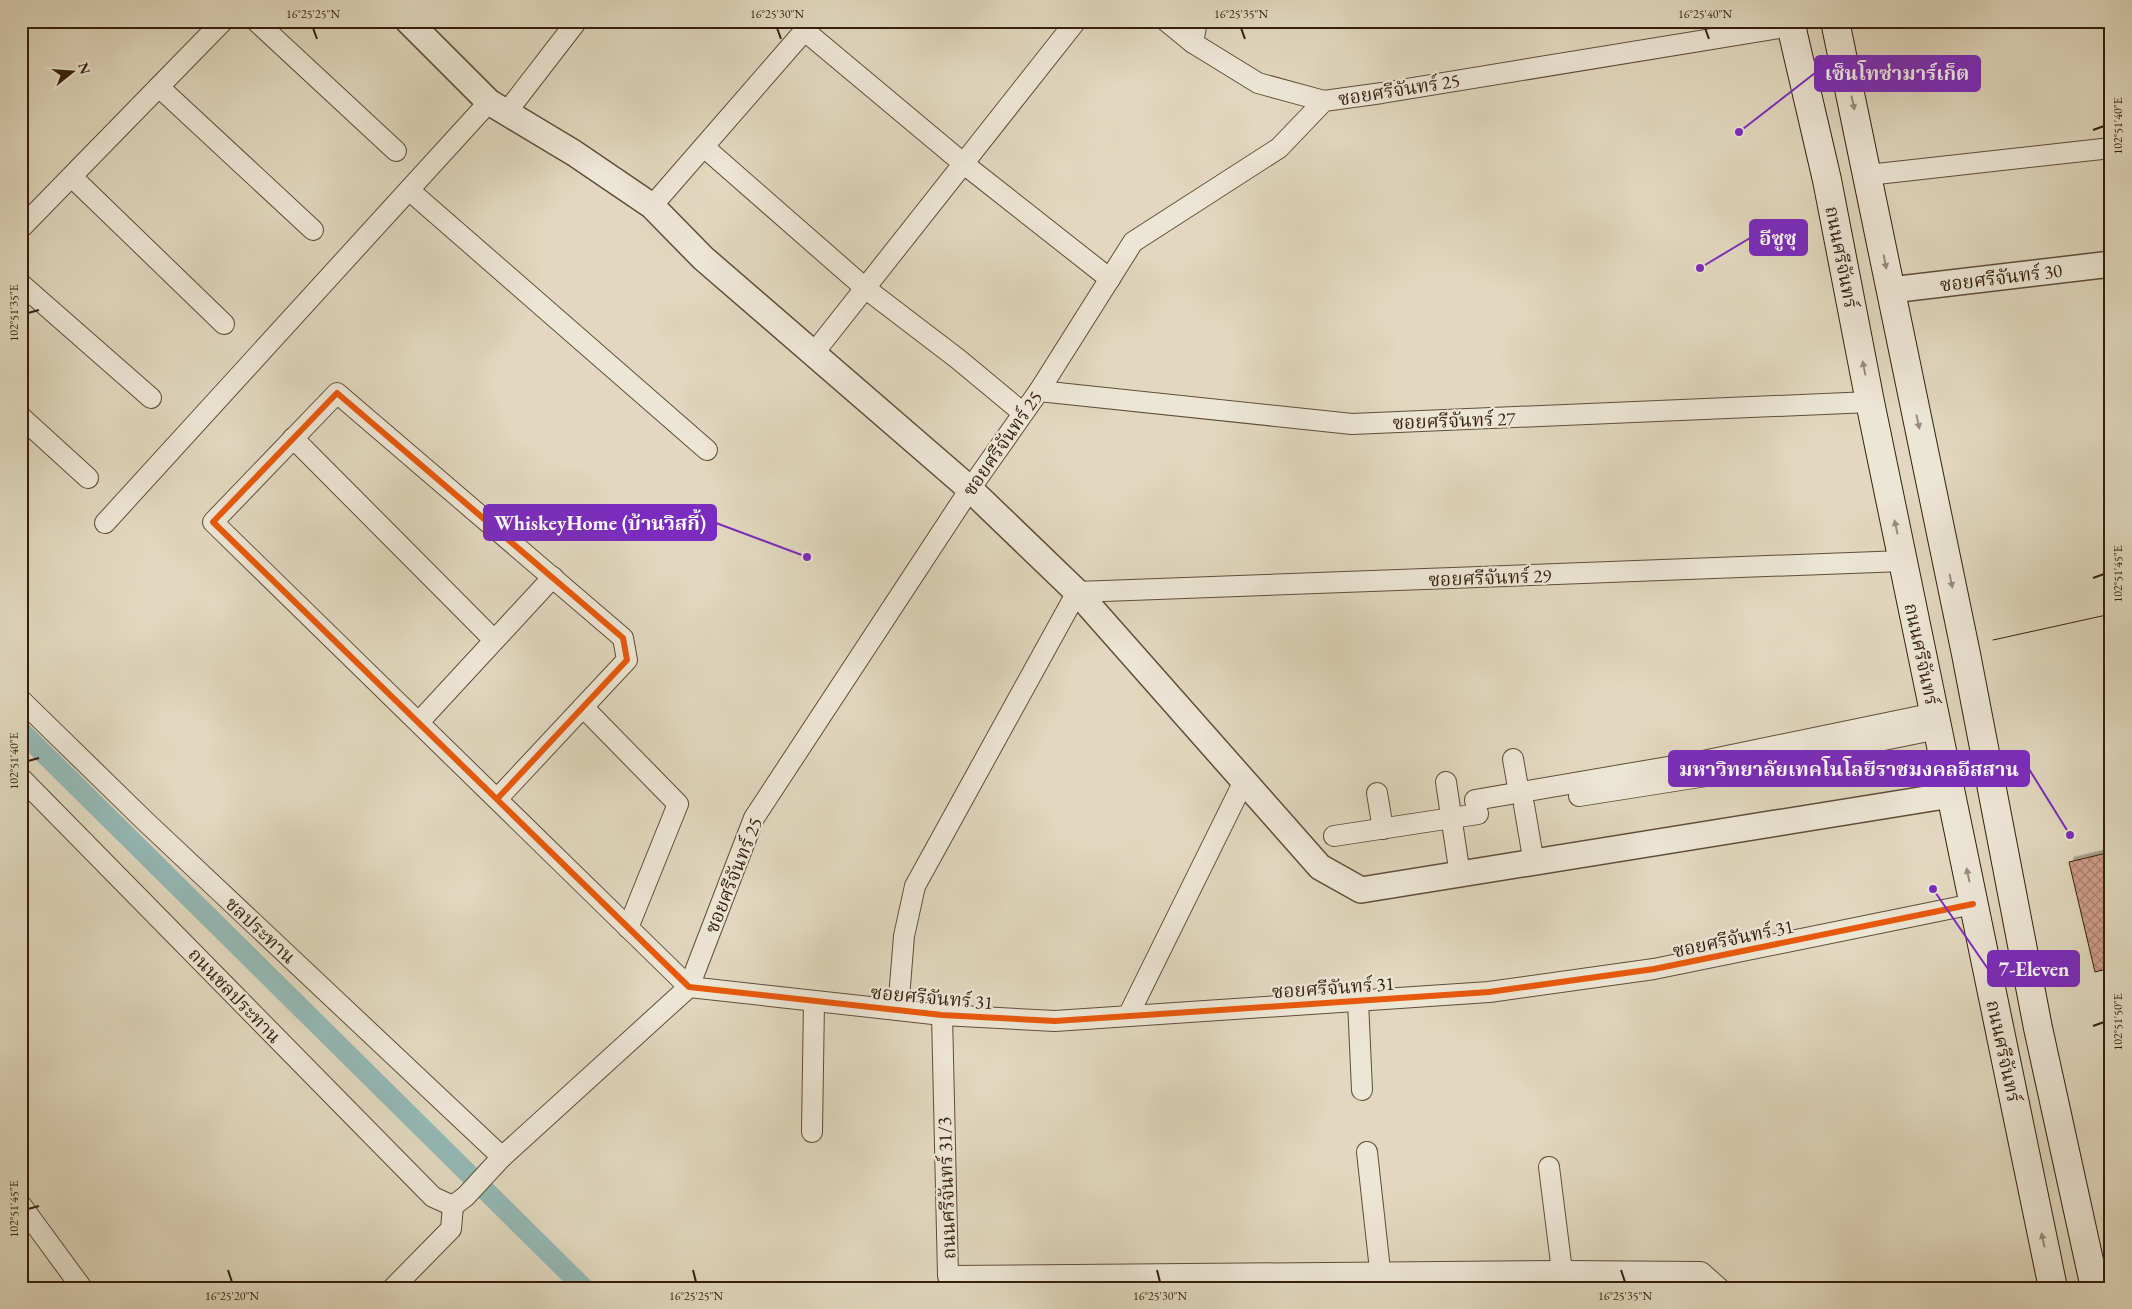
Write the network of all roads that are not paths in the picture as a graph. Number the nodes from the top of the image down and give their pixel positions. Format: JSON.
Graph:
{"nodes":[{"id":1,"x":223,"y":21,"type":"edge"},
{"id":2,"x":256,"y":21,"type":"edge"},
{"id":3,"x":577,"y":21,"type":"edge"},
{"id":4,"x":1076,"y":21,"type":"edge"},
{"id":5,"x":1166,"y":21,"type":"edge"},
{"id":6,"x":1196,"y":21,"type":"edge"},
{"id":7,"x":1835,"y":21,"type":"edge"},
{"id":8,"x":412,"y":22,"type":"edge"},
{"id":9,"x":1791,"y":24,"type":"edge"},
{"id":10,"x":809,"y":26,"type":"edge"},
{"id":11,"x":1193,"y":43,"type":"junction"},
{"id":12,"x":159,"y":87,"type":"junction"},
{"id":13,"x":1324,"y":100,"type":"junction"},
{"id":14,"x":498,"y":107,"type":"junction"},
{"id":15,"x":704,"y":147,"type":"junction"},
{"id":16,"x":2111,"y":148,"type":"edge"},
{"id":17,"x":396,"y":151,"type":"dead end"},
{"id":18,"x":964,"y":164,"type":"junction"},
{"id":19,"x":1868,"y":175,"type":"junction"},
{"id":20,"x":72,"y":177,"type":"junction"},
{"id":21,"x":1827,"y":180,"type":"junction"},
{"id":22,"x":409,"y":190,"type":"junction"},
{"id":23,"x":652,"y":206,"type":"junction"},
{"id":24,"x":21,"y":228,"type":"edge"},
{"id":25,"x":313,"y":230,"type":"dead end"},
{"id":26,"x":2111,"y":264,"type":"edge"},
{"id":27,"x":1110,"y":279,"type":"junction"},
{"id":28,"x":21,"y":284,"type":"edge"},
{"id":29,"x":865,"y":288,"type":"junction"},
{"id":30,"x":1890,"y":290,"type":"junction"},
{"id":31,"x":224,"y":324,"type":"dead end"},
{"id":32,"x":813,"y":354,"type":"junction"},
{"id":33,"x":1039,"y":391,"type":"junction"},
{"id":34,"x":151,"y":398,"type":"dead end"},
{"id":35,"x":1870,"y":402,"type":"junction"},
{"id":36,"x":1023,"y":414,"type":"junction"},
{"id":37,"x":21,"y":417,"type":"edge"},
{"id":38,"x":293,"y":438,"type":"junction"},
{"id":39,"x":707,"y":450,"type":"dead end"},
{"id":40,"x":88,"y":478,"type":"dead end"},
{"id":41,"x":970,"y":489,"type":"junction"},
{"id":42,"x":105,"y":522,"type":"dead end"},
{"id":43,"x":1903,"y":561,"type":"junction"},
{"id":44,"x":553,"y":577,"type":"junction"},
{"id":45,"x":1077,"y":592,"type":"junction"},
{"id":46,"x":494,"y":640,"type":"junction"},
{"id":47,"x":21,"y":700,"type":"edge"},
{"id":48,"x":582,"y":708,"type":"junction"},
{"id":49,"x":1936,"y":721,"type":"junction"},
{"id":50,"x":419,"y":722,"type":"junction"},
{"id":51,"x":1513,"y":759,"type":"dead end"},
{"id":52,"x":21,"y":778,"type":"edge"},
{"id":53,"x":1244,"y":781,"type":"junction"},
{"id":54,"x":1446,"y":782,"type":"dead end"},
{"id":55,"x":1377,"y":793,"type":"dead end"},
{"id":56,"x":1951,"y":795,"type":"junction"},
{"id":57,"x":497,"y":799,"type":"junction"},
{"id":58,"x":1521,"y":799,"type":"junction"},
{"id":59,"x":1491,"y":810,"type":"dead end"},
{"id":60,"x":1452,"y":818,"type":"junction"},
{"id":61,"x":1383,"y":829,"type":"junction"},
{"id":62,"x":1334,"y":836,"type":"dead end"},
{"id":63,"x":1532,"y":852,"type":"dead end"},
{"id":64,"x":1458,"y":862,"type":"dead end"},
{"id":65,"x":1973,"y":904,"type":"junction"},
{"id":66,"x":628,"y":928,"type":"junction"},
{"id":67,"x":689,"y":987,"type":"junction"},
{"id":68,"x":814,"y":1001,"type":"junction"},
{"id":69,"x":1358,"y":1001,"type":"junction"},
{"id":70,"x":898,"y":1010,"type":"junction"},
{"id":71,"x":942,"y":1015,"type":"junction"},
{"id":72,"x":1128,"y":1016,"type":"junction"},
{"id":73,"x":1362,"y":1090,"type":"dead end"},
{"id":74,"x":812,"y":1132,"type":"dead end"},
{"id":75,"x":1367,"y":1152,"type":"dead end"},
{"id":76,"x":502,"y":1157,"type":"junction"},
{"id":77,"x":1548,"y":1167,"type":"dead end"},
{"id":78,"x":460,"y":1201,"type":"junction"},
{"id":79,"x":21,"y":1205,"type":"edge"},
{"id":80,"x":1562,"y":1271,"type":"junction"},
{"id":81,"x":1380,"y":1281,"type":"edge"},
{"id":82,"x":82,"y":1288,"type":"edge"},
{"id":83,"x":393,"y":1288,"type":"edge"},
{"id":84,"x":1719,"y":1288,"type":"edge"},
{"id":85,"x":2053,"y":1288,"type":"edge"},
{"id":86,"x":2095,"y":1288,"type":"edge"}],
"edges":[{"from":1,"to":12,"type":"street"},
{"from":2,"to":17,"type":"street"},
{"from":3,"to":14,"type":"street"},
{"from":4,"to":18,"type":"street"},
{"from":5,"to":11,"type":"street"},
{"from":6,"to":11,"type":"street"},
{"from":7,"to":19,"type":"main road","name":"ถนนศรีจันทร์","one_way":true},
{"from":8,"to":14,"type":"street"},
{"from":9,"to":13,"type":"street","name":"ซอยศรีจันทร์ 25"},
{"from":9,"to":21,"type":"main road","name":"ถนนศรีจันทร์"},
{"from":10,"to":15,"type":"street"},
{"from":10,"to":18,"type":"street"},
{"from":11,"to":13,"type":"street"},
{"from":12,"to":20,"type":"street"},
{"from":12,"to":25,"type":"street"},
{"from":13,"to":27,"type":"street","name":"ซอยศรีจันทร์ 25"},
{"from":14,"to":22,"type":"street"},
{"from":14,"to":23,"type":"street"},
{"from":15,"to":23,"type":"street"},
{"from":15,"to":29,"type":"street"},
{"from":16,"to":19,"type":"street"},
{"from":18,"to":27,"type":"street"},
{"from":18,"to":29,"type":"street"},
{"from":19,"to":21,"type":"main road"},
{"from":19,"to":30,"type":"main road","name":"ถนนศรีจันทร์","one_way":true},
{"from":20,"to":24,"type":"street"},
{"from":20,"to":31,"type":"street"},
{"from":35,"to":21,"type":"main road","name":"ถนนศรีจันทร์","one_way":true},
{"from":22,"to":39,"type":"street"},
{"from":22,"to":42,"type":"street"},
{"from":23,"to":32,"type":"street"},
{"from":26,"to":30,"type":"street","name":"ซอยศรีจันทร์ 30"},
{"from":27,"to":33,"type":"street","name":"ซอยศรีจันทร์ 25"},
{"from":28,"to":34,"type":"street"},
{"from":29,"to":32,"type":"street"},
{"from":29,"to":36,"type":"street"},
{"from":30,"to":86,"type":"main road","name":"ถนนศรีจันทร์","one_way":true},
{"from":32,"to":41,"type":"street"},
{"from":33,"to":35,"type":"street","name":"ซอยศรีจันทร์ 27"},
{"from":33,"to":36,"type":"street","name":"ซอยศรีจันทร์ 25"},
{"from":43,"to":35,"type":"main road","name":"ถนนศรีจันทร์","one_way":true},
{"from":36,"to":41,"type":"street","name":"ซอยศรีจันทร์ 25"},
{"from":37,"to":40,"type":"street"},
{"from":38,"to":44,"type":"street"},
{"from":38,"to":46,"type":"street"},
{"from":38,"to":50,"type":"street"},
{"from":41,"to":45,"type":"street"},
{"from":41,"to":67,"type":"street","name":"ซอยศรีจันทร์ 25"},
{"from":43,"to":45,"type":"street","name":"ซอยศรีจันทร์ 29"},
{"from":43,"to":49,"type":"main road","name":"ถนนศรีจันทร์"},
{"from":44,"to":46,"type":"street"},
{"from":44,"to":48,"type":"street"},
{"from":45,"to":53,"type":"street"},
{"from":45,"to":70,"type":"street"},
{"from":46,"to":50,"type":"street"},
{"from":47,"to":76,"type":"street","name":"ชลประทาน"},
{"from":48,"to":57,"type":"street"},
{"from":48,"to":66,"type":"street"},
{"from":49,"to":56,"type":"main road","name":"ถนนศรีจันทร์"},
{"from":49,"to":58,"type":"street"},
{"from":50,"to":57,"type":"street"},
{"from":51,"to":58,"type":"street"},
{"from":52,"to":78,"type":"street","name":"ถนนชลประทาน"},
{"from":53,"to":56,"type":"street"},
{"from":53,"to":72,"type":"street"},
{"from":54,"to":60,"type":"street"},
{"from":55,"to":61,"type":"street"},
{"from":65,"to":56,"type":"main road","name":"ถนนศรีจันทร์","one_way":true},
{"from":57,"to":66,"type":"street"},
{"from":58,"to":59,"type":"street"},
{"from":58,"to":60,"type":"street"},
{"from":58,"to":63,"type":"street"},
{"from":60,"to":61,"type":"street"},
{"from":60,"to":64,"type":"street"},
{"from":61,"to":62,"type":"street"},
{"from":65,"to":69,"type":"street","name":"ซอยศรีจันทร์ 31"},
{"from":85,"to":65,"type":"main road","name":"ถนนศรีจันทร์","one_way":true},
{"from":66,"to":67,"type":"street"},
{"from":67,"to":68,"type":"street","name":"ซอยศรีจันทร์ 31"},
{"from":67,"to":76,"type":"street","name":"ซอยศรีจันทร์ 25"},
{"from":68,"to":70,"type":"street","name":"ซอยศรีจันทร์ 31"},
{"from":68,"to":74,"type":"street"},
{"from":69,"to":72,"type":"street","name":"ซอยศรีจันทร์ 31"},
{"from":69,"to":73,"type":"street"},
{"from":70,"to":71,"type":"street","name":"ซอยศรีจันทร์ 31"},
{"from":71,"to":72,"type":"street","name":"ซอยศรีจันทร์ 31"},
{"from":71,"to":81,"type":"street","name":"ถนนศรีจันทร์ 31/3"},
{"from":75,"to":81,"type":"street"},
{"from":76,"to":78,"type":"street","name":"ซอยศรีจันทร์ 25"},
{"from":77,"to":80,"type":"street"},
{"from":78,"to":83,"type":"street"},
{"from":79,"to":82,"type":"street"},
{"from":80,"to":81,"type":"street","name":"ถนนศรีจันทร์ 31/3"},
{"from":80,"to":84,"type":"street","name":"ถนนศรีจันทร์ 31/3"}]}
